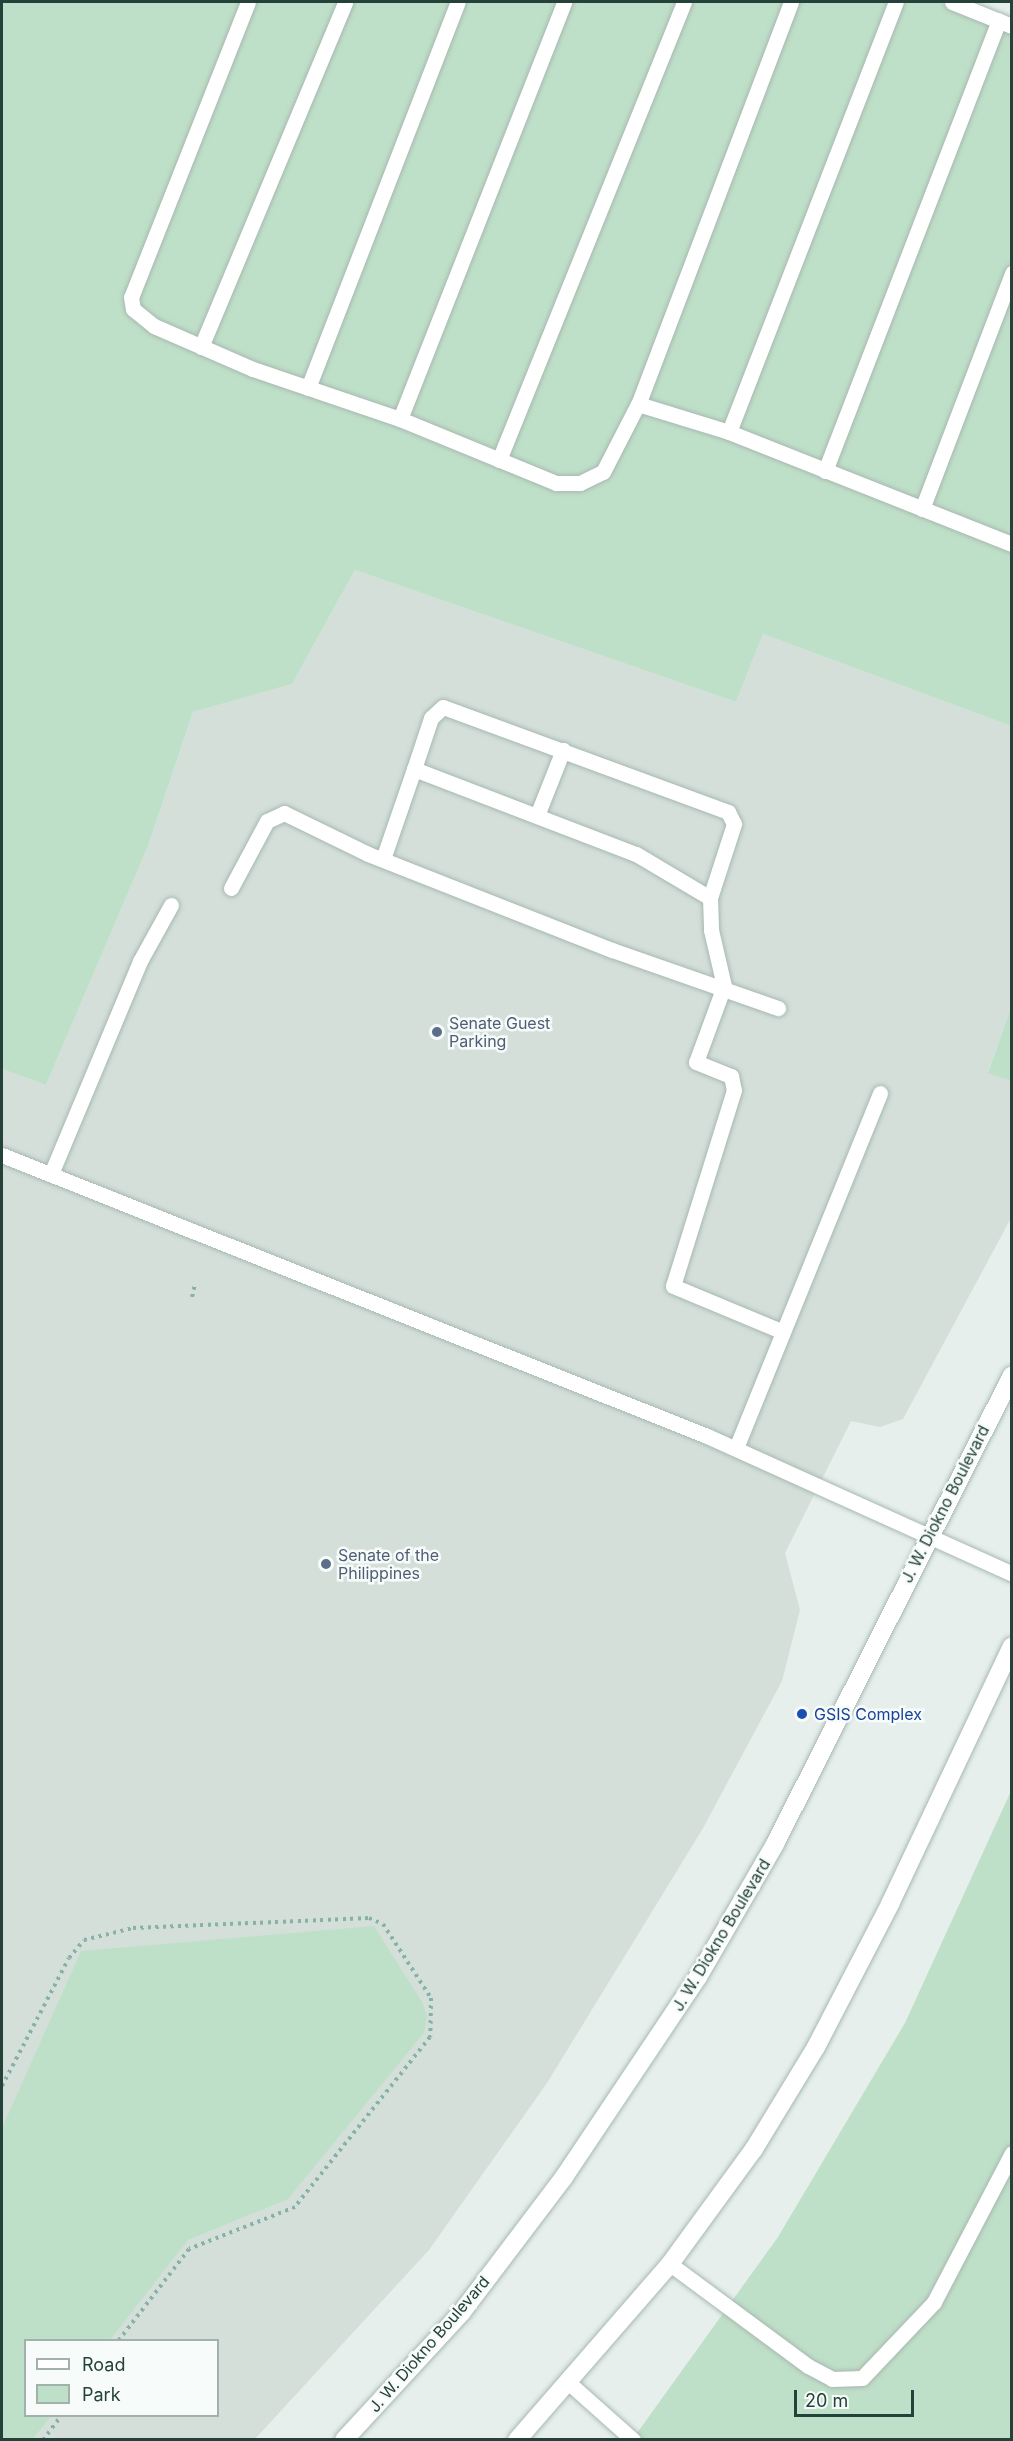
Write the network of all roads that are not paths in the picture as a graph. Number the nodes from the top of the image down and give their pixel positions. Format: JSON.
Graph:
{"nodes":[{"id":1,"x":248,"y":2,"type":"edge"},
{"id":2,"x":345,"y":2,"type":"edge"},
{"id":3,"x":458,"y":2,"type":"edge"},
{"id":4,"x":564,"y":2,"type":"edge"},
{"id":5,"x":684,"y":2,"type":"edge"},
{"id":6,"x":791,"y":2,"type":"edge"},
{"id":7,"x":896,"y":2,"type":"edge"},
{"id":8,"x":952,"y":2,"type":"edge"},
{"id":9,"x":1005,"y":23,"type":"edge"},
{"id":10,"x":1011,"y":273,"type":"edge"},
{"id":11,"x":201,"y":346,"type":"junction"},
{"id":12,"x":308,"y":388,"type":"junction"},
{"id":13,"x":638,"y":404,"type":"junction"},
{"id":14,"x":399,"y":419,"type":"junction"},
{"id":15,"x":729,"y":432,"type":"junction"},
{"id":16,"x":499,"y":460,"type":"junction"},
{"id":17,"x":825,"y":471,"type":"junction"},
{"id":18,"x":922,"y":509,"type":"junction"},
{"id":19,"x":1011,"y":544,"type":"edge"},
{"id":20,"x":563,"y":750,"type":"junction"},
{"id":21,"x":414,"y":769,"type":"junction"},
{"id":22,"x":538,"y":813,"type":"junction"},
{"id":23,"x":383,"y":859,"type":"junction"},
{"id":24,"x":231,"y":888,"type":"dead end"},
{"id":25,"x":710,"y":898,"type":"junction"},
{"id":26,"x":171,"y":905,"type":"dead end"},
{"id":27,"x":724,"y":986,"type":"junction"},
{"id":28,"x":778,"y":1008,"type":"dead end"},
{"id":29,"x":880,"y":1093,"type":"dead end"},
{"id":30,"x":2,"y":1155,"type":"edge"},
{"id":31,"x":51,"y":1174,"type":"junction"},
{"id":32,"x":781,"y":1331,"type":"junction"},
{"id":33,"x":1011,"y":1375,"type":"edge"},
{"id":34,"x":736,"y":1448,"type":"junction"},
{"id":35,"x":929,"y":1536,"type":"junction"},
{"id":36,"x":1011,"y":1574,"type":"edge"},
{"id":37,"x":1011,"y":1646,"type":"edge"},
{"id":38,"x":1011,"y":2153,"type":"edge"},
{"id":39,"x":670,"y":2264,"type":"junction"},
{"id":40,"x":569,"y":2383,"type":"junction"},
{"id":41,"x":344,"y":2439,"type":"edge"},
{"id":42,"x":517,"y":2439,"type":"edge"},
{"id":43,"x":633,"y":2439,"type":"edge"}],
"edges":[{"from":1,"to":11,"type":"lane"},
{"from":2,"to":11,"type":"lane"},
{"from":3,"to":12,"type":"lane"},
{"from":4,"to":14,"type":"lane"},
{"from":5,"to":16,"type":"lane"},
{"from":6,"to":13,"type":"lane"},
{"from":7,"to":15,"type":"lane"},
{"from":8,"to":9,"type":"lane"},
{"from":9,"to":17,"type":"lane"},
{"from":10,"to":18,"type":"lane"},
{"from":11,"to":12,"type":"lane"},
{"from":12,"to":14,"type":"lane"},
{"from":13,"to":15,"type":"lane"},
{"from":13,"to":16,"type":"lane"},
{"from":14,"to":16,"type":"lane"},
{"from":15,"to":17,"type":"lane"},
{"from":17,"to":18,"type":"lane"},
{"from":18,"to":19,"type":"lane"},
{"from":20,"to":21,"type":"lane"},
{"from":20,"to":22,"type":"lane"},
{"from":20,"to":25,"type":"lane"},
{"from":21,"to":22,"type":"lane"},
{"from":21,"to":23,"type":"lane"},
{"from":22,"to":25,"type":"lane"},
{"from":23,"to":24,"type":"lane"},
{"from":23,"to":27,"type":"lane"},
{"from":25,"to":27,"type":"lane"},
{"from":26,"to":31,"type":"lane"},
{"from":27,"to":28,"type":"lane"},
{"from":27,"to":32,"type":"lane"},
{"from":29,"to":32,"type":"lane"},
{"from":30,"to":31,"type":"lane"},
{"from":31,"to":34,"type":"lane"},
{"from":32,"to":34,"type":"lane"},
{"from":33,"to":35,"type":"street","name":"J. W. Diokno Boulevard"},
{"from":34,"to":35,"type":"lane"},
{"from":35,"to":36,"type":"lane"},
{"from":35,"to":41,"type":"street","name":"J. W. Diokno Boulevard"},
{"from":37,"to":39,"type":"street"},
{"from":38,"to":39,"type":"lane"},
{"from":39,"to":40,"type":"street"},
{"from":40,"to":42,"type":"street"},
{"from":40,"to":43,"type":"lane"}]}
